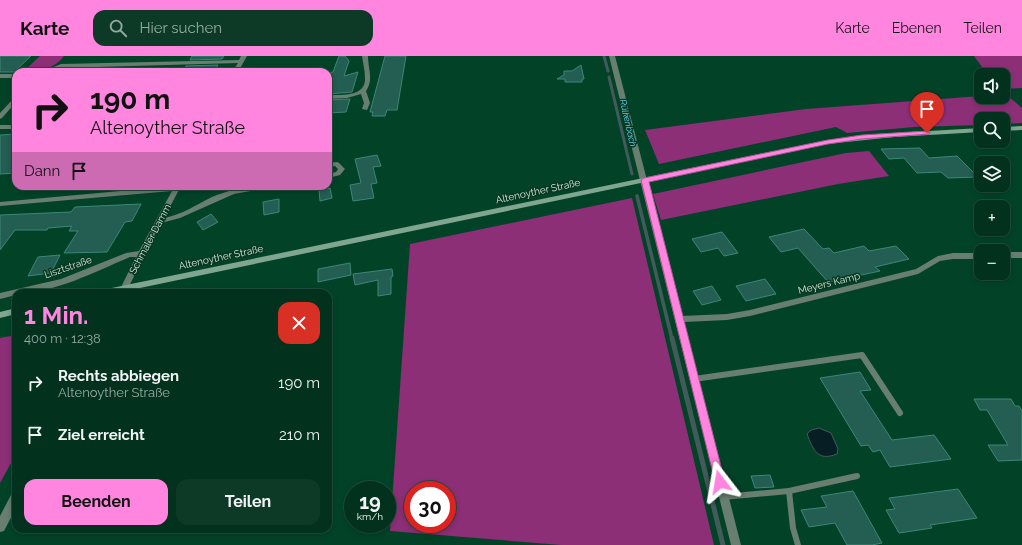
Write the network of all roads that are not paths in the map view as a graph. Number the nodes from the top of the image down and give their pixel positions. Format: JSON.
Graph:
{"nodes":[{"id":1,"x":365,"y":56,"type":"edge"},
{"id":2,"x":612,"y":56,"type":"edge"},
{"id":3,"x":242,"y":59,"type":"edge"},
{"id":4,"x":55,"y":68,"type":"edge"},
{"id":5,"x":237,"y":68,"type":"edge"},
{"id":6,"x":0,"y":76,"type":"edge"},
{"id":7,"x":12,"y":76,"type":"edge"},
{"id":8,"x":363,"y":91,"type":"junction"},
{"id":9,"x":332,"y":97,"type":"edge"},
{"id":10,"x":12,"y":104,"type":"edge"},
{"id":11,"x":365,"y":109,"type":"dead end"},
{"id":12,"x":0,"y":117,"type":"edge"},
{"id":13,"x":0,"y":127,"type":"edge"},
{"id":14,"x":12,"y":127,"type":"edge"},
{"id":15,"x":1022,"y":128,"type":"edge"},
{"id":16,"x":1010,"y":129,"type":"edge"},
{"id":17,"x":974,"y":130,"type":"edge"},
{"id":18,"x":332,"y":165,"type":"edge"},
{"id":19,"x":332,"y":175,"type":"edge"},
{"id":20,"x":644,"y":180,"type":"junction"},
{"id":21,"x":146,"y":190,"type":"edge"},
{"id":22,"x":175,"y":190,"type":"edge"},
{"id":23,"x":243,"y":190,"type":"edge"},
{"id":24,"x":0,"y":204,"type":"edge"},
{"id":25,"x":159,"y":221,"type":"junction"},
{"id":26,"x":141,"y":253,"type":"junction"},
{"id":27,"x":1022,"y":255,"type":"edge"},
{"id":28,"x":974,"y":256,"type":"edge"},
{"id":29,"x":1010,"y":256,"type":"edge"},
{"id":30,"x":31,"y":289,"type":"edge"},
{"id":31,"x":124,"y":289,"type":"edge"},
{"id":32,"x":132,"y":289,"type":"edge"},
{"id":33,"x":12,"y":293,"type":"edge"},
{"id":34,"x":0,"y":296,"type":"edge"},
{"id":35,"x":12,"y":312,"type":"edge"},
{"id":36,"x":0,"y":314,"type":"edge"},
{"id":37,"x":679,"y":319,"type":"junction"},
{"id":38,"x":694,"y":379,"type":"junction"},
{"id":39,"x":900,"y":413,"type":"dead end"},
{"id":40,"x":857,"y":476,"type":"dead end"},
{"id":41,"x":789,"y":491,"type":"junction"},
{"id":42,"x":723,"y":496,"type":"junction"},
{"id":43,"x":12,"y":504,"type":"edge"},
{"id":44,"x":0,"y":527,"type":"edge"},
{"id":45,"x":736,"y":545,"type":"edge"},
{"id":46,"x":798,"y":545,"type":"edge"}],
"edges":[{"from":1,"to":8,"type":"street"},
{"from":2,"to":20,"type":"street"},
{"from":3,"to":4,"type":"street"},
{"from":3,"to":5,"type":"street"},
{"from":6,"to":7,"type":"street"},
{"from":8,"to":9,"type":"street"},
{"from":8,"to":11,"type":"street"},
{"from":10,"to":12,"type":"street"},
{"from":13,"to":14,"type":"street"},
{"from":15,"to":16,"type":"main road"},
{"from":17,"to":20,"type":"main road","name":"Altenoyther Straße"},
{"from":18,"to":19,"type":"street"},
{"from":20,"to":32,"type":"main road","name":"Altenoyther Straße"},
{"from":20,"to":37,"type":"street"},
{"from":21,"to":24,"type":"street"},
{"from":22,"to":25,"type":"street","name":"Schmaler Damm"},
{"from":23,"to":25,"type":"street"},
{"from":25,"to":26,"type":"street","name":"Schmaler Damm"},
{"from":26,"to":30,"type":"street","name":"Lisztstraße"},
{"from":26,"to":31,"type":"street","name":"Schmaler Damm"},
{"from":27,"to":29,"type":"street"},
{"from":28,"to":37,"type":"street","name":"Meyers Kamp"},
{"from":33,"to":34,"type":"street","name":"Lisztstraße"},
{"from":35,"to":36,"type":"main road"},
{"from":37,"to":38,"type":"street"},
{"from":38,"to":39,"type":"lane"},
{"from":38,"to":42,"type":"street"},
{"from":40,"to":41,"type":"lane"},
{"from":41,"to":42,"type":"lane"},
{"from":41,"to":46,"type":"lane"},
{"from":42,"to":45,"type":"street"},
{"from":43,"to":44,"type":"street"}]}
